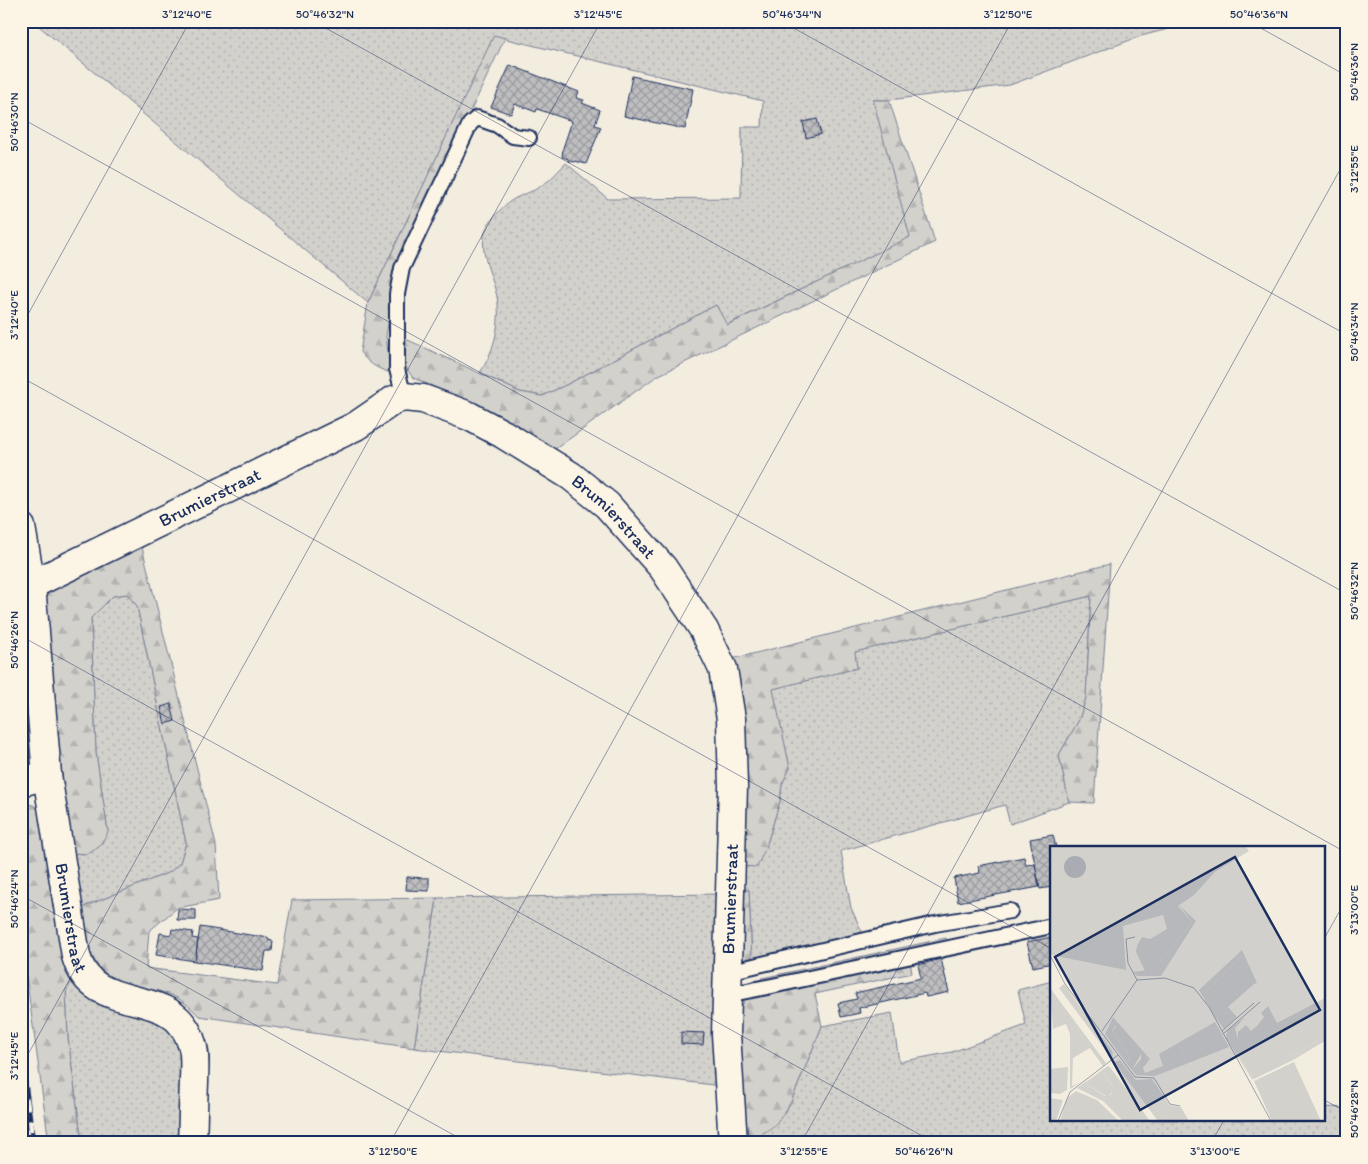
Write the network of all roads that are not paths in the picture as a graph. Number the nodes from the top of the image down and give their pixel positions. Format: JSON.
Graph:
{"nodes":[{"id":1,"x":529,"y":138,"type":"dead end"},
{"id":2,"x":404,"y":397,"type":"junction"},
{"id":3,"x":21,"y":526,"type":"edge"},
{"id":4,"x":31,"y":585,"type":"junction"},
{"id":5,"x":47,"y":775,"type":"junction"},
{"id":6,"x":21,"y":782,"type":"edge"},
{"id":7,"x":1010,"y":911,"type":"dead end"},
{"id":8,"x":1047,"y":927,"type":"dead end"},
{"id":9,"x":728,"y":983,"type":"junction"},
{"id":10,"x":192,"y":1143,"type":"edge"},
{"id":11,"x":733,"y":1143,"type":"edge"}],
"edges":[{"from":1,"to":2,"type":"lane"},
{"from":2,"to":4,"type":"street","name":"Brumierstraat"},
{"from":2,"to":9,"type":"street","name":"Brumierstraat"},
{"from":3,"to":4,"type":"street","name":"Brumierstraat"},
{"from":4,"to":5,"type":"street","name":"Brumierstraat"},
{"from":5,"to":6,"type":"street"},
{"from":5,"to":10,"type":"street","name":"Brumierstraat"},
{"from":7,"to":9,"type":"lane"},
{"from":8,"to":9,"type":"lane"},
{"from":9,"to":11,"type":"street","name":"Brumierstraat"}]}
